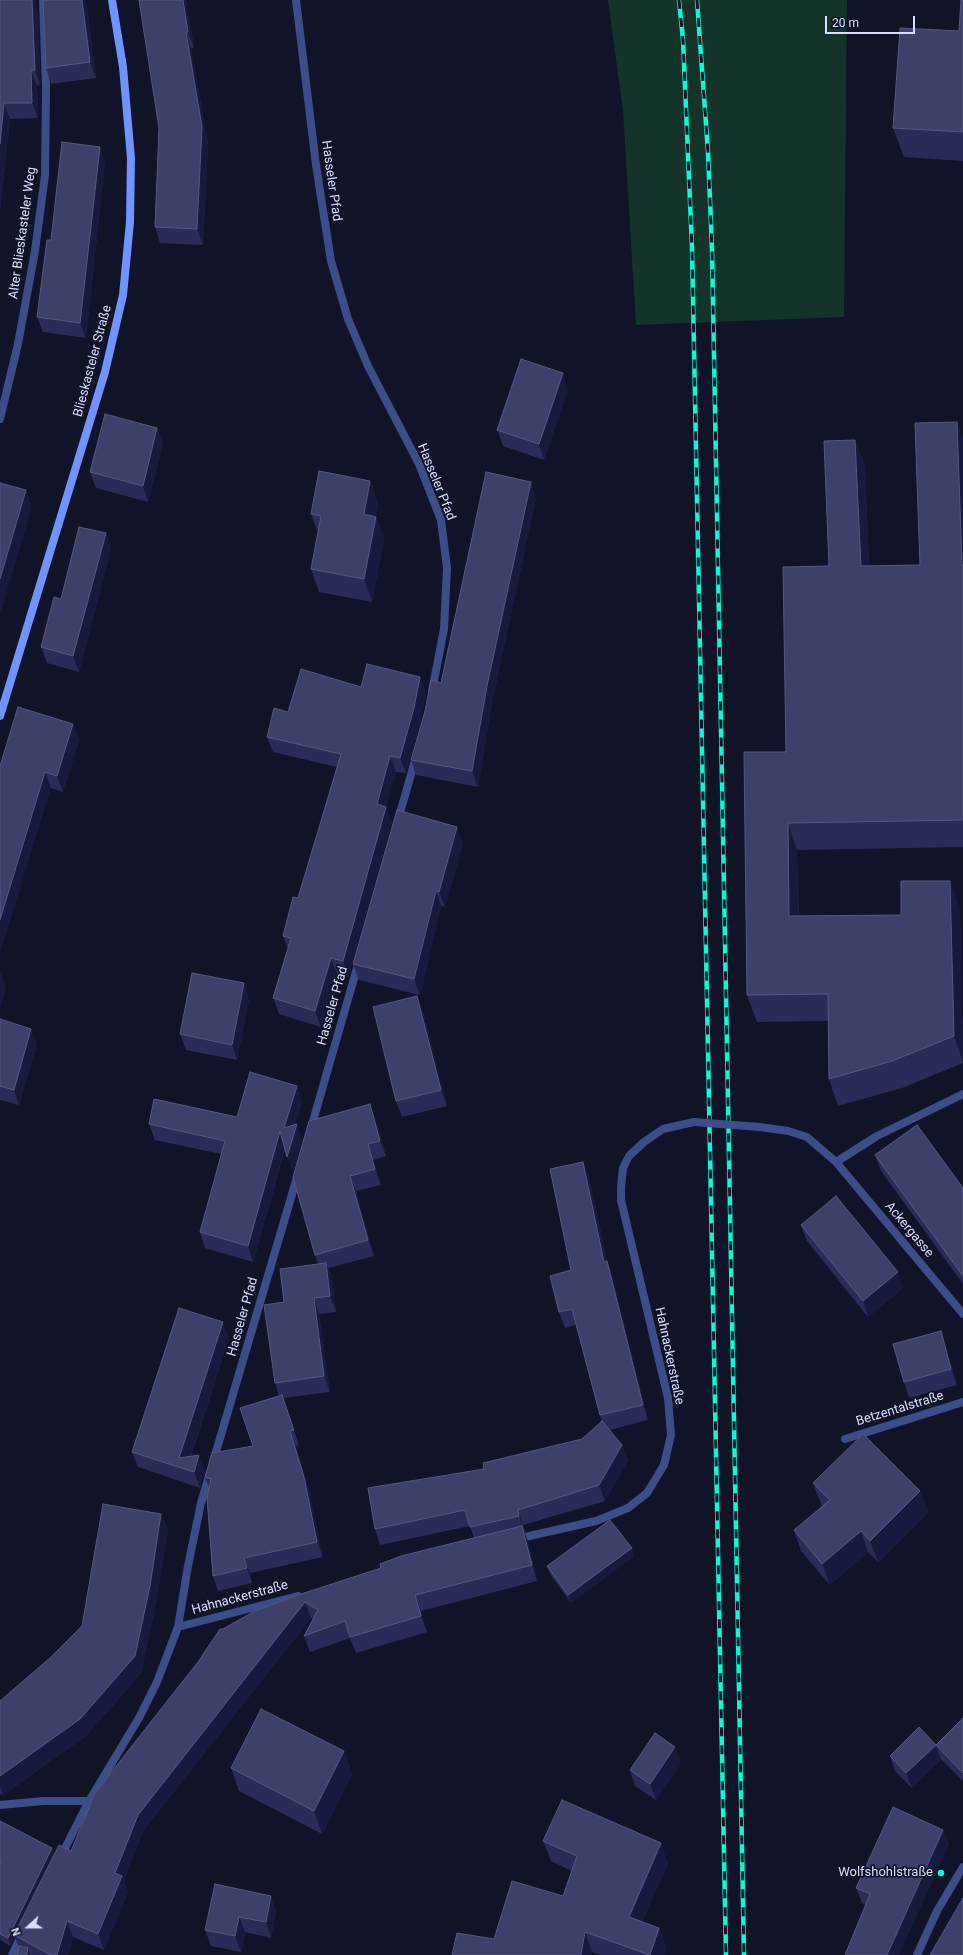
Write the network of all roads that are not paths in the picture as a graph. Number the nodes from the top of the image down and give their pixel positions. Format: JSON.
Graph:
{"nodes":[{"id":1,"x":43,"y":0,"type":"edge"},
{"id":2,"x":112,"y":0,"type":"edge"},
{"id":3,"x":296,"y":0,"type":"edge"},
{"id":4,"x":0,"y":419,"type":"edge"},
{"id":5,"x":430,"y":703,"type":"edge"},
{"id":6,"x":0,"y":716,"type":"edge"},
{"id":7,"x":419,"y":748,"type":"edge"},
{"id":8,"x":395,"y":832,"type":"edge"},
{"id":9,"x":360,"y":955,"type":"edge"},
{"id":10,"x":963,"y":1094,"type":"edge"},
{"id":11,"x":308,"y":1139,"type":"edge"},
{"id":12,"x":836,"y":1162,"type":"junction"},
{"id":13,"x":300,"y":1169,"type":"edge"},
{"id":14,"x":963,"y":1314,"type":"edge"},
{"id":15,"x":963,"y":1402,"type":"edge"},
{"id":16,"x":845,"y":1439,"type":"dead end"},
{"id":17,"x":505,"y":1542,"type":"edge"},
{"id":18,"x":307,"y":1594,"type":"edge"},
{"id":19,"x":178,"y":1627,"type":"junction"},
{"id":20,"x":88,"y":1801,"type":"junction"},
{"id":21,"x":0,"y":1805,"type":"edge"},
{"id":22,"x":57,"y":1864,"type":"edge"},
{"id":23,"x":963,"y":1867,"type":"edge"},
{"id":24,"x":26,"y":1927,"type":"edge"},
{"id":25,"x":12,"y":1955,"type":"edge"},
{"id":26,"x":917,"y":1955,"type":"edge"}],
"edges":[{"from":1,"to":4,"type":"street","name":"Alter Blieskasteler Weg"},
{"from":2,"to":6,"type":"main road","name":"Blieskasteler Straße"},
{"from":3,"to":5,"type":"street","name":"Hasseler Pfad"},
{"from":7,"to":8,"type":"street"},
{"from":9,"to":11,"type":"street","name":"Hasseler Pfad"},
{"from":10,"to":12,"type":"street"},
{"from":12,"to":14,"type":"street","name":"Ackergasse"},
{"from":12,"to":17,"type":"street","name":"Hahnackerstraße","bridge":true},
{"from":13,"to":19,"type":"street","name":"Hasseler Pfad"},
{"from":15,"to":16,"type":"street","name":"Betzentalstraße"},
{"from":18,"to":19,"type":"street","name":"Hahnackerstraße"},
{"from":19,"to":20,"type":"street","name":"Hahnackerstraße"},
{"from":20,"to":21,"type":"street"},
{"from":20,"to":22,"type":"street","name":"Hahnackerstraße"},
{"from":23,"to":26,"type":"street"},
{"from":24,"to":25,"type":"street"}]}
